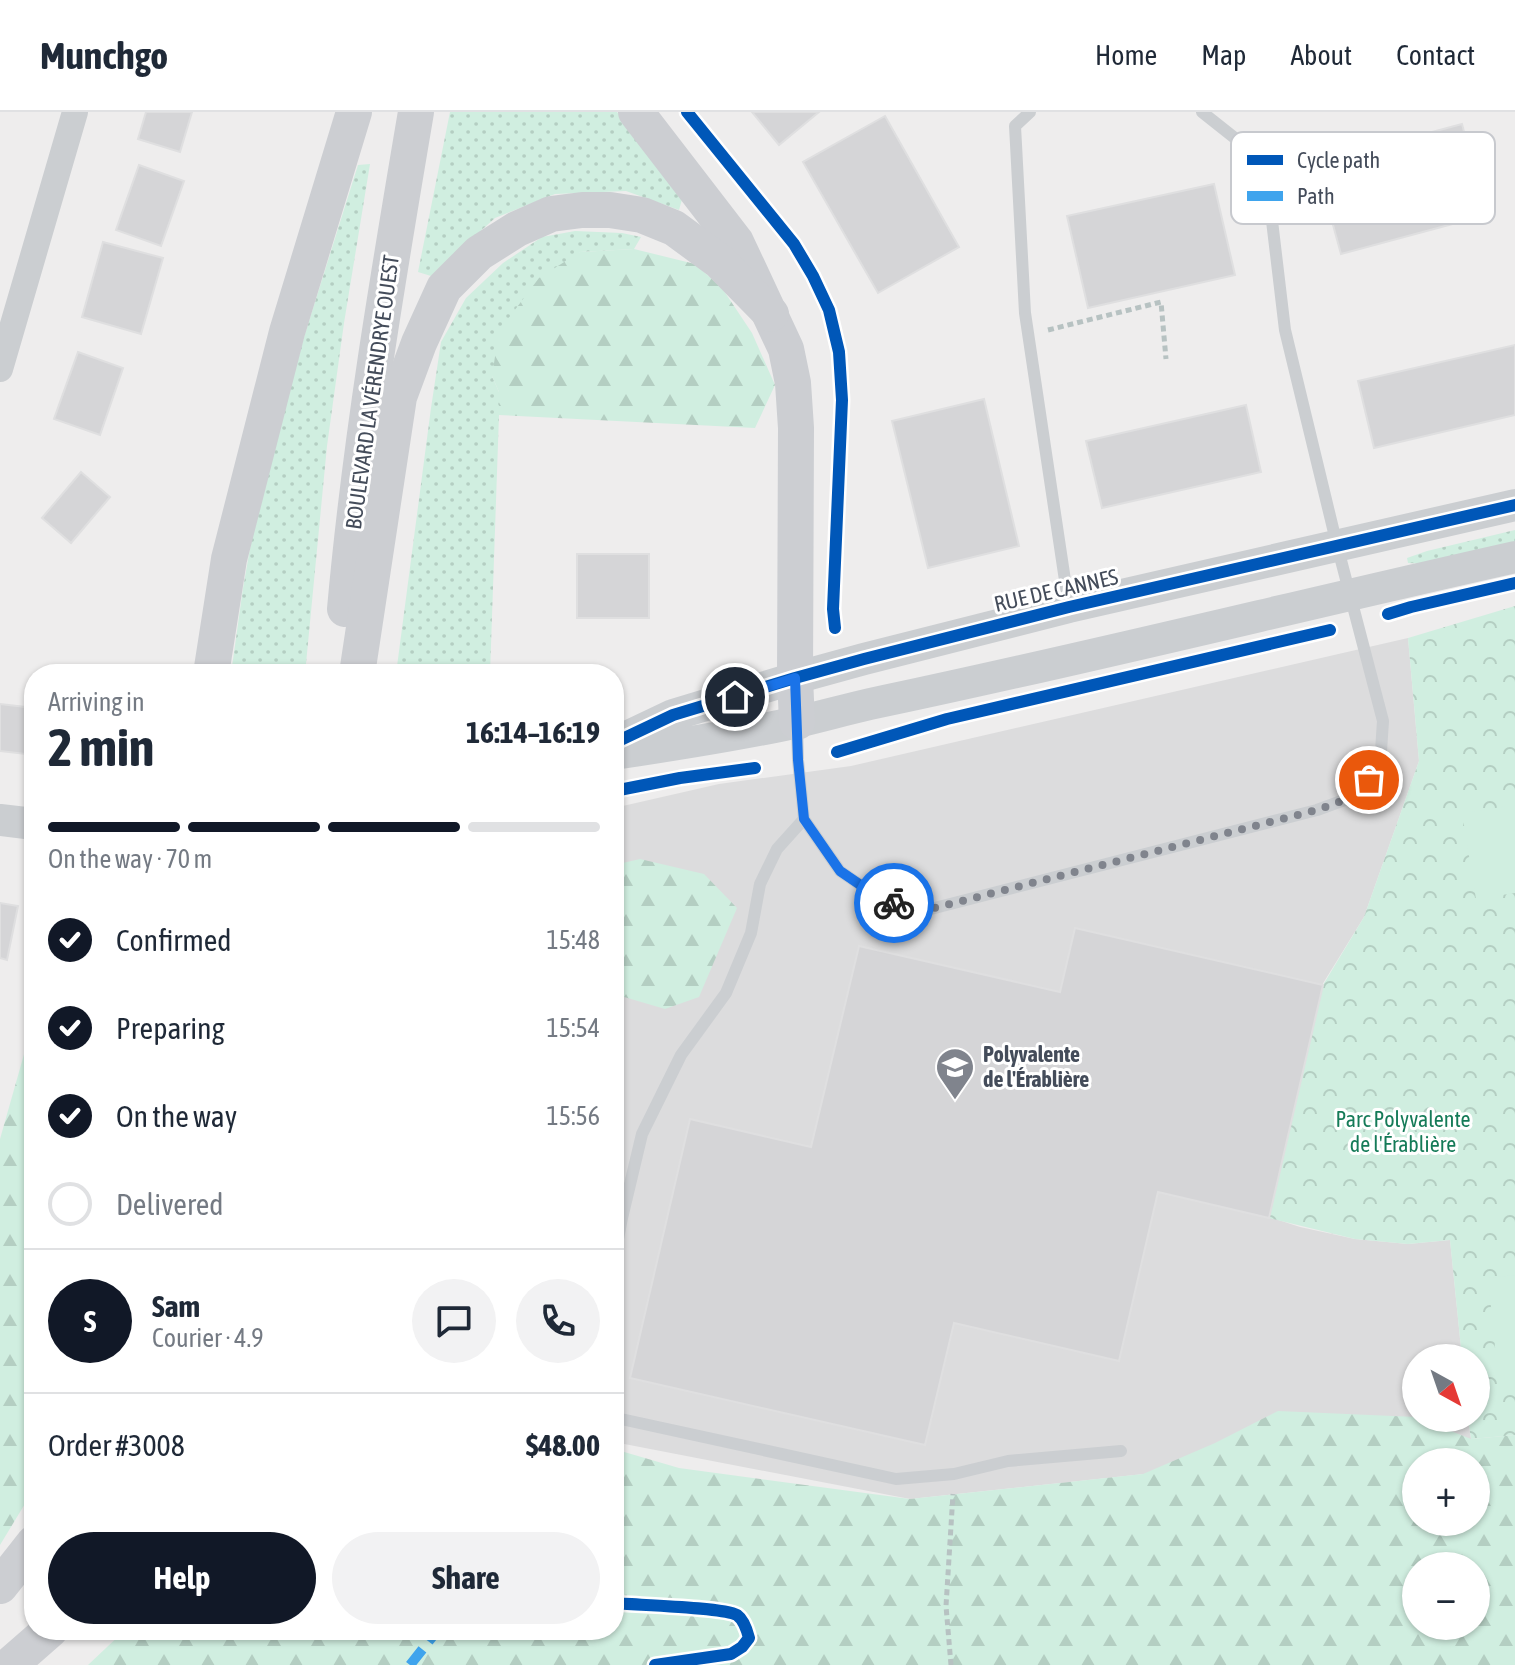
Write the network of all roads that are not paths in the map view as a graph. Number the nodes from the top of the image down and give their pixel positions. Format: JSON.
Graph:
{"nodes":[{"id":1,"x":75,"y":112,"type":"edge"},
{"id":2,"x":354,"y":112,"type":"edge"},
{"id":3,"x":416,"y":112,"type":"edge"},
{"id":4,"x":636,"y":112,"type":"edge"},
{"id":5,"x":1030,"y":112,"type":"edge"},
{"id":6,"x":1202,"y":112,"type":"edge"},
{"id":7,"x":1231,"y":135,"type":"edge"},
{"id":8,"x":1272,"y":224,"type":"edge"},
{"id":9,"x":771,"y":314,"type":"junction"},
{"id":10,"x":0,"y":369,"type":"edge"},
{"id":11,"x":1515,"y":505,"type":"edge"},
{"id":12,"x":1337,"y":545,"type":"junction"},
{"id":13,"x":1515,"y":557,"type":"edge"},
{"id":14,"x":1350,"y":595,"type":"junction"},
{"id":15,"x":1069,"y":607,"type":"junction"},
{"id":16,"x":212,"y":664,"type":"edge"},
{"id":17,"x":341,"y":664,"type":"edge"},
{"id":18,"x":359,"y":664,"type":"edge"},
{"id":19,"x":795,"y":678,"type":"junction"},
{"id":20,"x":797,"y":722,"type":"junction"},
{"id":21,"x":624,"y":738,"type":"edge"},
{"id":22,"x":624,"y":752,"type":"edge"},
{"id":23,"x":804,"y":819,"type":"junction"},
{"id":24,"x":0,"y":820,"type":"edge"},
{"id":25,"x":24,"y":823,"type":"edge"},
{"id":26,"x":624,"y":1210,"type":"edge"},
{"id":27,"x":624,"y":1420,"type":"edge"},
{"id":28,"x":1121,"y":1451,"type":"dead end"},
{"id":29,"x":24,"y":1556,"type":"edge"},
{"id":30,"x":0,"y":1586,"type":"edge"},
{"id":31,"x":39,"y":1640,"type":"edge"},
{"id":32,"x":10,"y":1665,"type":"edge"}],
"edges":[{"from":1,"to":10,"type":"street"},
{"from":2,"to":16,"type":"main road"},
{"from":3,"to":17,"type":"main road","name":"BOULEVARD LA VÉRENDRYE OUEST"},
{"from":4,"to":9,"type":"main road"},
{"from":5,"to":15,"type":"lane"},
{"from":6,"to":7,"type":"lane"},
{"from":8,"to":12,"type":"lane"},
{"from":9,"to":18,"type":"main road"},
{"from":9,"to":19,"type":"main road"},
{"from":11,"to":12,"type":"street","name":"RUE DE CANNES"},
{"from":12,"to":14,"type":"lane"},
{"from":12,"to":15,"type":"street","name":"RUE DE CANNES"},
{"from":13,"to":14,"type":"street"},
{"from":14,"to":20,"type":"street"},
{"from":14,"to":23,"type":"lane"},
{"from":15,"to":19,"type":"street","name":"RUE DE CANNES"},
{"from":19,"to":20,"type":"main road"},
{"from":19,"to":21,"type":"street","name":"RUE DE CANNES"},
{"from":20,"to":22,"type":"street"},
{"from":20,"to":23,"type":"lane"},
{"from":23,"to":26,"type":"lane"},
{"from":24,"to":25,"type":"street"},
{"from":27,"to":28,"type":"lane"},
{"from":29,"to":30,"type":"main road"},
{"from":31,"to":32,"type":"main road"}]}
